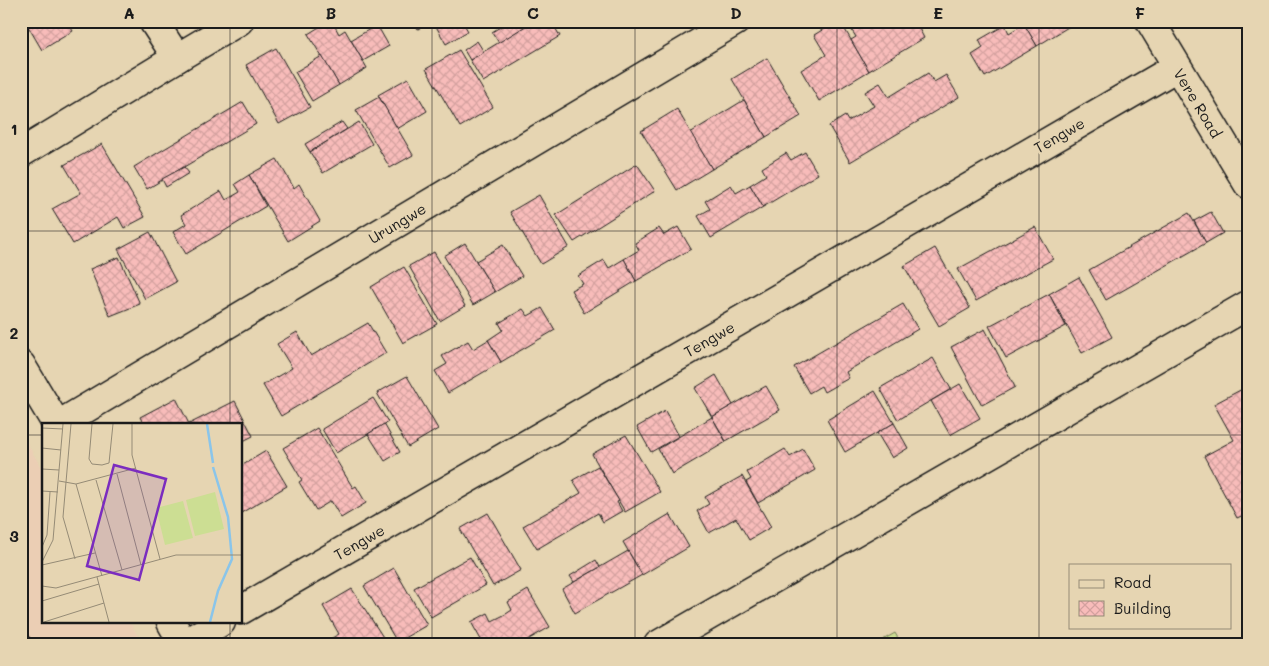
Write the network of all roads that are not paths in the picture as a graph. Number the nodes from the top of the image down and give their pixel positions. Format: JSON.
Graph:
{"nodes":[{"id":1,"x":153,"y":21,"type":"edge"},
{"id":2,"x":238,"y":21,"type":"edge"},
{"id":3,"x":736,"y":21,"type":"edge"},
{"id":4,"x":1150,"y":21,"type":"edge"},
{"id":5,"x":176,"y":58,"type":"junction"},
{"id":6,"x":1177,"y":67,"type":"junction"},
{"id":7,"x":21,"y":153,"type":"edge"},
{"id":8,"x":1248,"y":184,"type":"edge"},
{"id":9,"x":1248,"y":305,"type":"edge"},
{"id":10,"x":21,"y":365,"type":"edge"},
{"id":11,"x":57,"y":423,"type":"edge"},
{"id":12,"x":61,"y":423,"type":"edge"},
{"id":13,"x":242,"y":609,"type":"edge"},
{"id":14,"x":215,"y":624,"type":"edge"},
{"id":15,"x":180,"y":637,"type":"edge"},
{"id":16,"x":658,"y":645,"type":"edge"}],
"edges":[{"from":1,"to":5,"type":"street"},
{"from":2,"to":5,"type":"street"},
{"from":3,"to":12,"type":"street","name":"Urungwe"},
{"from":4,"to":6,"type":"street","name":"Vere Road"},
{"from":5,"to":7,"type":"street"},
{"from":6,"to":8,"type":"street","name":"Vere Road"},
{"from":6,"to":13,"type":"street","name":"Tengwe"},
{"from":9,"to":16,"type":"street"},
{"from":10,"to":11,"type":"street"},
{"from":14,"to":15,"type":"street"}]}
